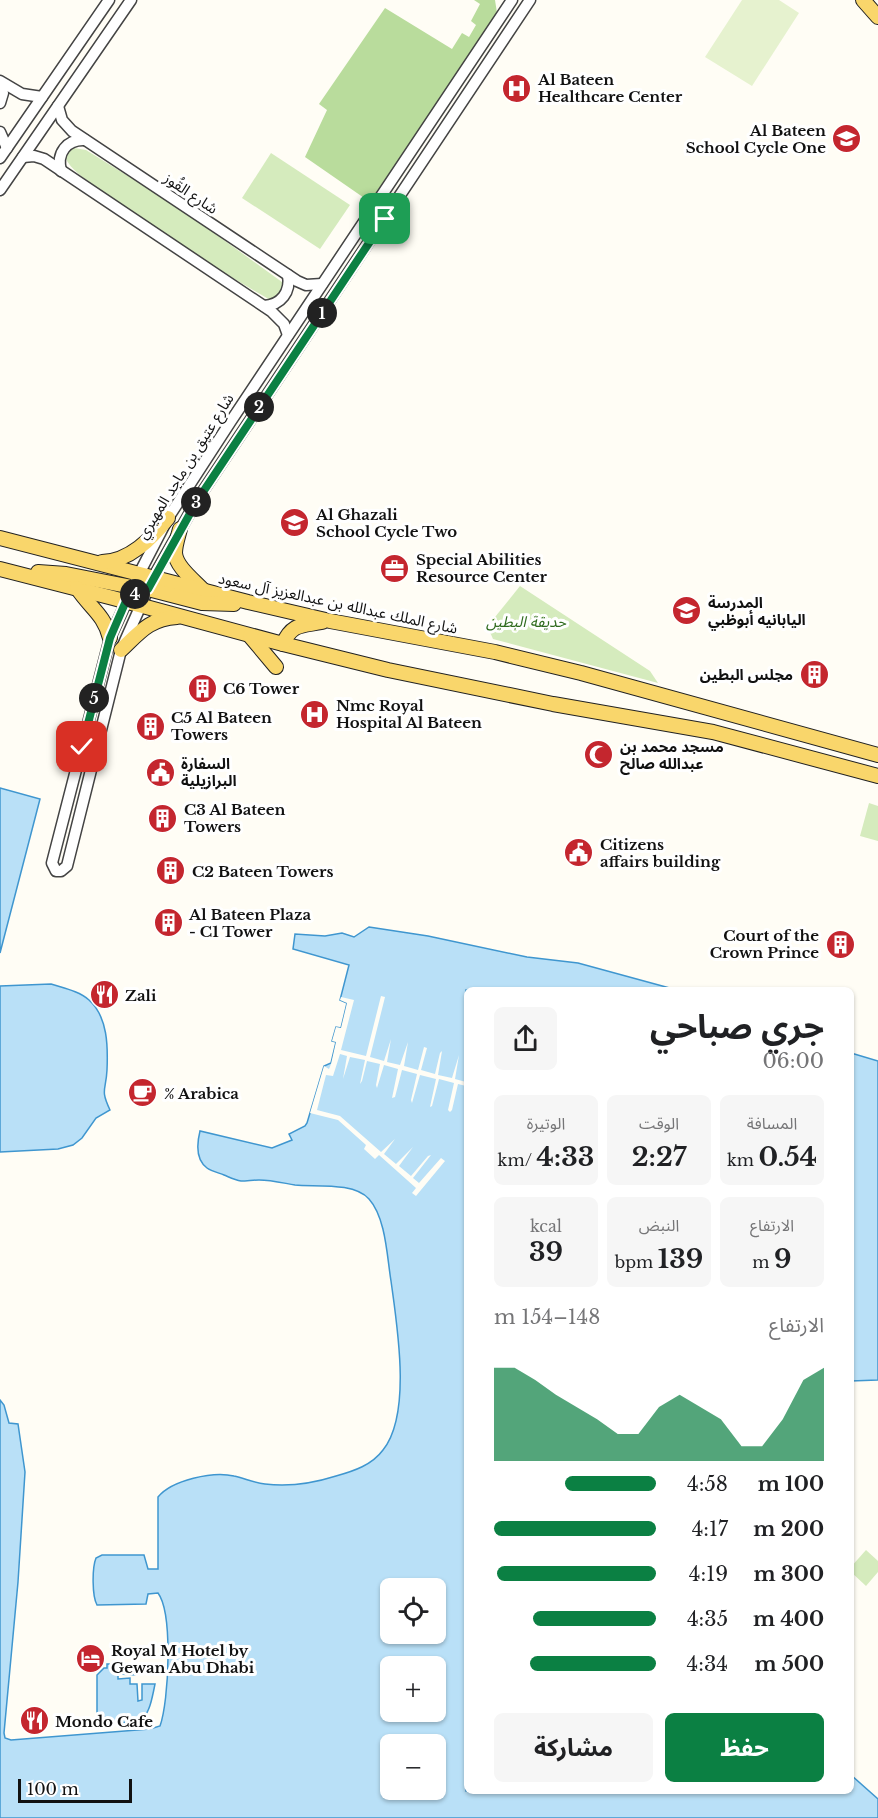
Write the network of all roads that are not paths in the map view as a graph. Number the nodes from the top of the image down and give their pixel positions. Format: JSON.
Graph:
{"nodes":[{"id":1,"x":109,"y":0,"type":"edge"},
{"id":2,"x":512,"y":0,"type":"edge"},
{"id":3,"x":531,"y":0,"type":"edge"},
{"id":4,"x":863,"y":0,"type":"edge"},
{"id":5,"x":127,"y":2,"type":"edge"},
{"id":6,"x":878,"y":16,"type":"edge"},
{"id":7,"x":0,"y":82,"type":"edge"},
{"id":8,"x":42,"y":97,"type":"junction"},
{"id":9,"x":0,"y":103,"type":"edge"},
{"id":10,"x":58,"y":106,"type":"junction"},
{"id":11,"x":0,"y":132,"type":"edge"},
{"id":12,"x":85,"y":140,"type":"junction"},
{"id":13,"x":7,"y":148,"type":"junction"},
{"id":14,"x":23,"y":157,"type":"junction"},
{"id":15,"x":0,"y":158,"type":"edge"},
{"id":16,"x":62,"y":171,"type":"junction"},
{"id":17,"x":398,"y":171,"type":"junction"},
{"id":18,"x":410,"y":180,"type":"junction"},
{"id":19,"x":0,"y":190,"type":"edge"},
{"id":20,"x":372,"y":209,"type":"junction"},
{"id":21,"x":385,"y":219,"type":"junction"},
{"id":22,"x":203,"y":265,"type":"junction"},
{"id":23,"x":288,"y":275,"type":"junction"},
{"id":24,"x":196,"y":276,"type":"dead end"},
{"id":25,"x":322,"y":284,"type":"junction"},
{"id":26,"x":264,"y":306,"type":"junction"},
{"id":27,"x":288,"y":336,"type":"junction"},
{"id":28,"x":168,"y":519,"type":"junction"},
{"id":29,"x":180,"y":529,"type":"junction"},
{"id":30,"x":0,"y":538,"type":"edge"},
{"id":31,"x":95,"y":562,"type":"junction"},
{"id":32,"x":0,"y":569,"type":"edge"},
{"id":33,"x":21,"y":574,"type":"junction"},
{"id":34,"x":139,"y":574,"type":"junction"},
{"id":35,"x":150,"y":584,"type":"junction"},
{"id":36,"x":132,"y":587,"type":"junction"},
{"id":37,"x":77,"y":588,"type":"junction"},
{"id":38,"x":206,"y":592,"type":"junction"},
{"id":39,"x":126,"y":601,"type":"junction"},
{"id":40,"x":248,"y":603,"type":"junction"},
{"id":41,"x":140,"y":605,"type":"junction"},
{"id":42,"x":183,"y":617,"type":"junction"},
{"id":43,"x":330,"y":621,"type":"junction"},
{"id":44,"x":249,"y":635,"type":"junction"},
{"id":45,"x":110,"y":638,"type":"junction"},
{"id":46,"x":283,"y":644,"type":"junction"},
{"id":47,"x":122,"y":650,"type":"junction"},
{"id":48,"x":276,"y":667,"type":"dead end"},
{"id":49,"x":878,"y":755,"type":"edge"},
{"id":50,"x":878,"y":776,"type":"edge"}],
"edges":[{"from":1,"to":8,"type":"street"},
{"from":2,"to":17,"type":"street","name":"شارع عتيق بن ماجد المهيري"},
{"from":3,"to":18,"type":"street","name":"شارع عتيق بن ماجد المهيري"},
{"from":4,"to":6,"type":"main road"},
{"from":5,"to":10,"type":"street"},
{"from":7,"to":8,"type":"street"},
{"from":7,"to":9,"type":"street"},
{"from":8,"to":13,"type":"street"},
{"from":10,"to":12,"type":"street","name":"شارع القُوز"},
{"from":10,"to":14,"type":"street"},
{"from":11,"to":13,"type":"street"},
{"from":12,"to":16,"type":"street"},
{"from":12,"to":23,"type":"street","name":"شارع القُوز"},
{"from":13,"to":15,"type":"street"},
{"from":14,"to":16,"type":"street"},
{"from":14,"to":19,"type":"street"},
{"from":16,"to":22,"type":"street"},
{"from":17,"to":18,"type":"street"},
{"from":17,"to":20,"type":"street","name":"شارع عتيق بن ماجد المهيري"},
{"from":18,"to":21,"type":"street","name":"شارع عتيق بن ماجد المهيري"},
{"from":20,"to":21,"type":"street"},
{"from":20,"to":25,"type":"street","name":"شارع عتيق بن ماجد المهيري"},
{"from":21,"to":29,"type":"street","name":"شارع عتيق بن ماجد المهيري"},
{"from":22,"to":24,"type":"street"},
{"from":22,"to":26,"type":"street"},
{"from":23,"to":25,"type":"street","name":"شارع القُوز"},
{"from":23,"to":26,"type":"street"},
{"from":25,"to":27,"type":"street","name":"شارع عتيق بن ماجد المهيري"},
{"from":26,"to":27,"type":"street"},
{"from":27,"to":28,"type":"street","name":"شارع عتيق بن ماجد المهيري"},
{"from":28,"to":31,"type":"main road"},
{"from":28,"to":34,"type":"street","name":"شارع عتيق بن ماجد المهيري"},
{"from":29,"to":35,"type":"street","name":"شارع عتيق بن ماجد المهيري"},
{"from":29,"to":38,"type":"main road"},
{"from":30,"to":31,"type":"main road","name":"شارع الملك عبدالله بن عبدالعزيز آل سعود"},
{"from":31,"to":34,"type":"main road","name":"شارع الملك عبدالله بن عبدالعزيز آل سعود"},
{"from":32,"to":33,"type":"main road"},
{"from":33,"to":36,"type":"main road"},
{"from":33,"to":37,"type":"main road"},
{"from":34,"to":35,"type":"main road","name":"شارع الملك عبدالله بن عبدالعزيز آل سعود"},
{"from":34,"to":36,"type":"street","name":"شارع عتيق بن ماجد المهيري"},
{"from":35,"to":36,"type":"main road"},
{"from":35,"to":38,"type":"main road","name":"شارع الملك عبدالله بن عبدالعزيز آل سعود"},
{"from":35,"to":39,"type":"main road"},
{"from":35,"to":40,"type":"main road"},
{"from":35,"to":41,"type":"street","name":"شارع عتيق بن ماجد المهيري"},
{"from":36,"to":39,"type":"street","name":"شارع عتيق بن ماجد المهيري"},
{"from":37,"to":39,"type":"main road"},
{"from":37,"to":45,"type":"main road"},
{"from":38,"to":40,"type":"main road","name":"شارع الملك عبدالله بن عبدالعزيز آل سعود"},
{"from":39,"to":41,"type":"main road"},
{"from":39,"to":45,"type":"street","name":"شارع عتيق بن ماجد المهيري"},
{"from":40,"to":43,"type":"main road","name":"شارع الملك عبدالله بن عبدالعزيز آل سعود"},
{"from":41,"to":42,"type":"main road"},
{"from":41,"to":47,"type":"street","name":"شارع عتيق بن ماجد المهيري"},
{"from":42,"to":44,"type":"main road"},
{"from":42,"to":47,"type":"main road"},
{"from":43,"to":46,"type":"main road"},
{"from":43,"to":49,"type":"main road","name":"شارع الملك عبدالله بن عبدالعزيز آل سعود"},
{"from":44,"to":46,"type":"main road"},
{"from":44,"to":48,"type":"main road"},
{"from":45,"to":47,"type":"street","name":"شارع عتيق بن ماجد المهيري"},
{"from":46,"to":50,"type":"main road"}]}
